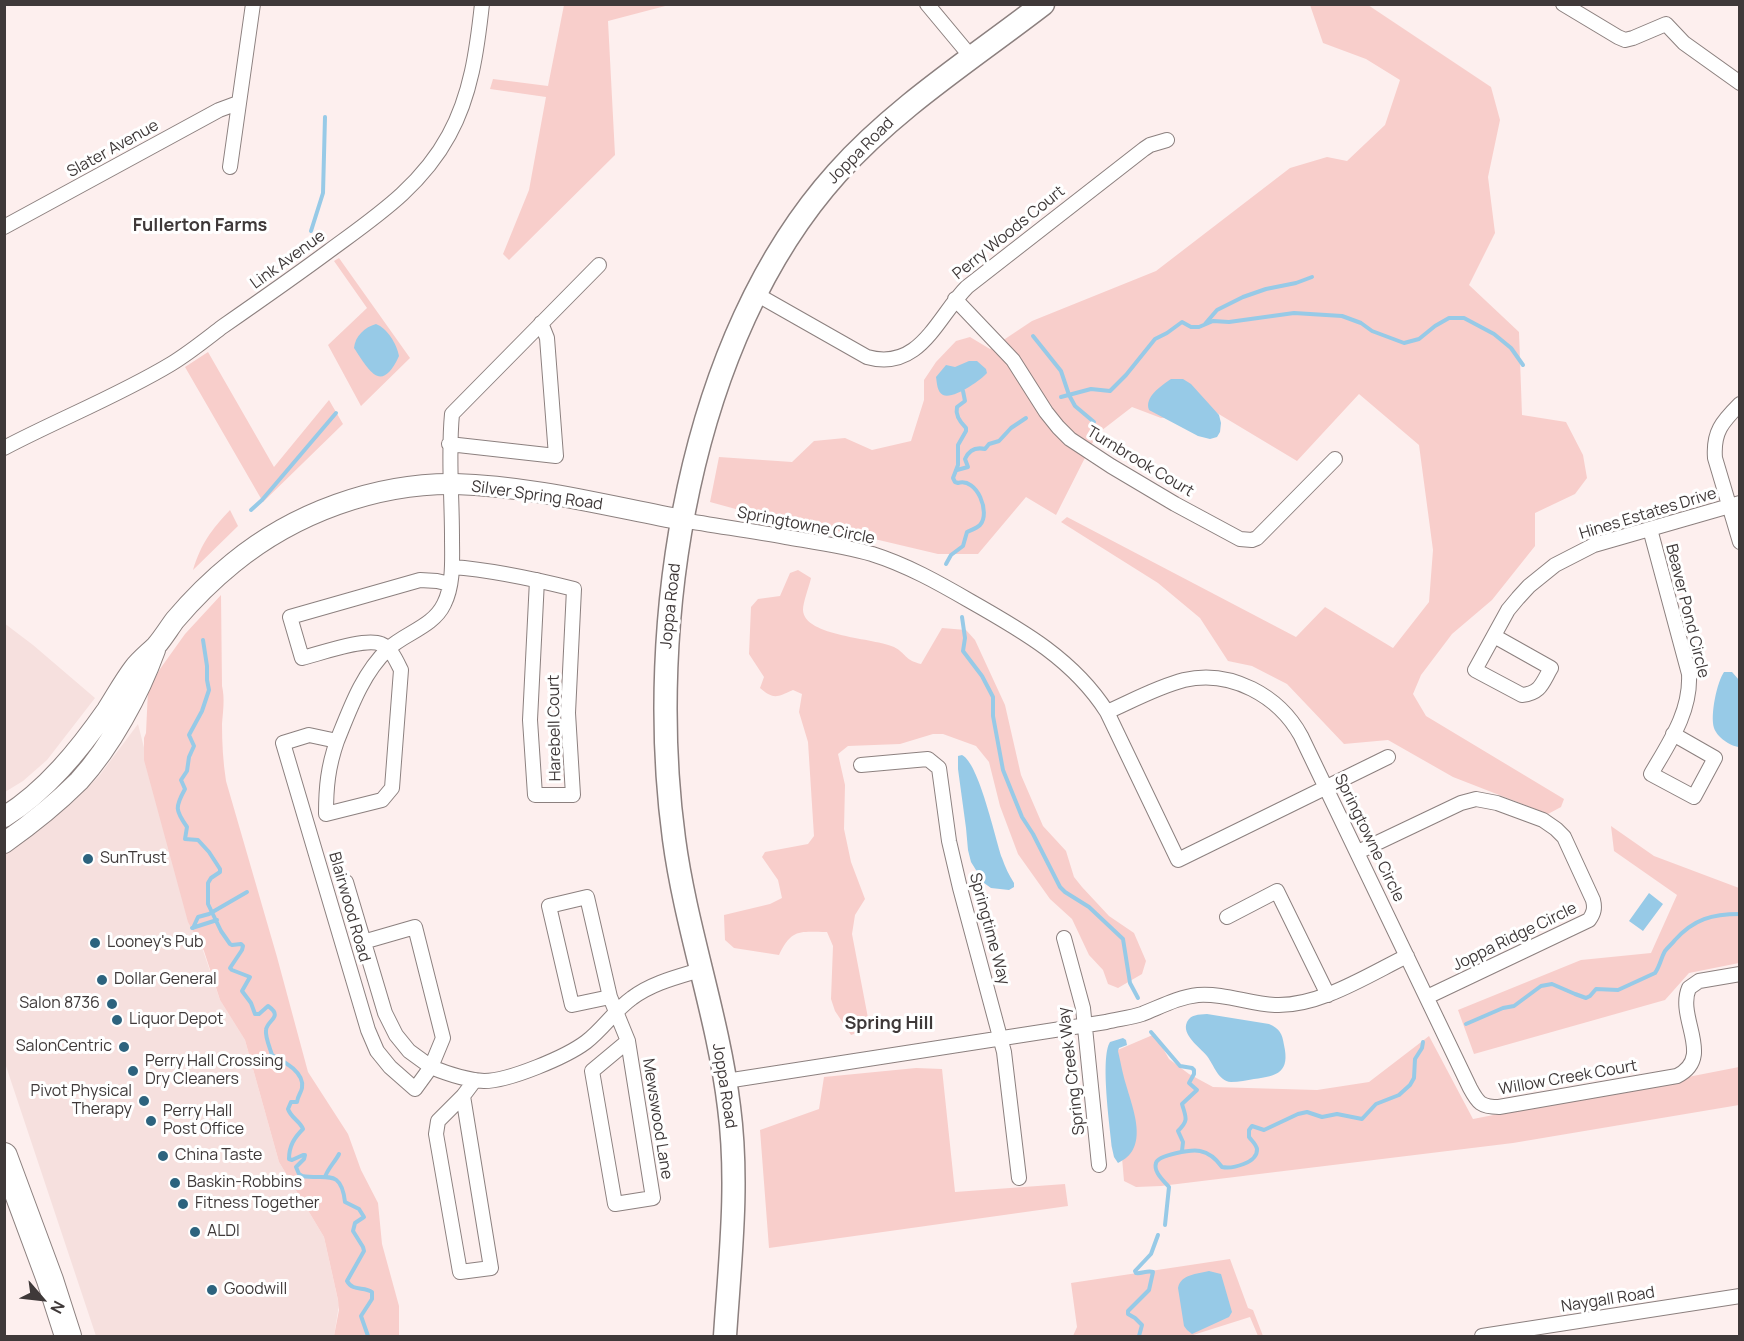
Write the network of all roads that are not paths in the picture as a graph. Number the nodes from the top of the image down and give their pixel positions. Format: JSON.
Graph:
{"nodes":[{"id":1,"x":253,"y":4,"type":"edge"},
{"id":2,"x":482,"y":4,"type":"edge"},
{"id":3,"x":927,"y":4,"type":"edge"},
{"id":4,"x":1043,"y":4,"type":"edge"},
{"id":5,"x":1563,"y":4,"type":"edge"},
{"id":6,"x":972,"y":58,"type":"junction"},
{"id":7,"x":1740,"y":83,"type":"edge"},
{"id":8,"x":238,"y":103,"type":"junction"},
{"id":9,"x":1167,"y":140,"type":"dead end"},
{"id":10,"x":230,"y":167,"type":"dead end"},
{"id":11,"x":4,"y":227,"type":"edge"},
{"id":12,"x":599,"y":265,"type":"dead end"},
{"id":13,"x":756,"y":294,"type":"junction"},
{"id":14,"x":955,"y":299,"type":"junction"},
{"id":15,"x":542,"y":323,"type":"junction"},
{"id":16,"x":1740,"y":404,"type":"edge"},
{"id":17,"x":449,"y":444,"type":"junction"},
{"id":18,"x":4,"y":447,"type":"edge"},
{"id":19,"x":1335,"y":459,"type":"dead end"},
{"id":20,"x":452,"y":484,"type":"junction"},
{"id":21,"x":1734,"y":505,"type":"edge"},
{"id":22,"x":682,"y":520,"type":"junction"},
{"id":23,"x":1650,"y":529,"type":"junction"},
{"id":24,"x":1739,"y":542,"type":"edge"},
{"id":25,"x":452,"y":567,"type":"junction"},
{"id":26,"x":537,"y":580,"type":"junction"},
{"id":27,"x":450,"y":584,"type":"junction"},
{"id":28,"x":1494,"y":636,"type":"junction"},
{"id":29,"x":157,"y":645,"type":"junction"},
{"id":30,"x":388,"y":649,"type":"junction"},
{"id":31,"x":1107,"y":712,"type":"junction"},
{"id":32,"x":1673,"y":734,"type":"junction"},
{"id":33,"x":337,"y":741,"type":"junction"},
{"id":34,"x":1388,"y":758,"type":"dead end"},
{"id":35,"x":861,"y":765,"type":"dead end"},
{"id":36,"x":1327,"y":788,"type":"junction"},
{"id":37,"x":4,"y":817,"type":"edge"},
{"id":38,"x":4,"y":843,"type":"edge"},
{"id":39,"x":1358,"y":852,"type":"junction"},
{"id":40,"x":346,"y":882,"type":"dead end"},
{"id":41,"x":1227,"y":917,"type":"dead end"},
{"id":42,"x":1064,"y":938,"type":"dead end"},
{"id":43,"x":363,"y":942,"type":"junction"},
{"id":44,"x":1407,"y":956,"type":"junction"},
{"id":45,"x":700,"y":970,"type":"junction"},
{"id":46,"x":1740,"y":974,"type":"edge"},
{"id":47,"x":1328,"y":995,"type":"junction"},
{"id":48,"x":610,"y":997,"type":"junction"},
{"id":49,"x":1427,"y":997,"type":"junction"},
{"id":50,"x":616,"y":1011,"type":"junction"},
{"id":51,"x":1085,"y":1025,"type":"junction"},
{"id":52,"x":1001,"y":1038,"type":"junction"},
{"id":53,"x":628,"y":1041,"type":"junction"},
{"id":54,"x":431,"y":1067,"type":"junction"},
{"id":55,"x":475,"y":1080,"type":"junction"},
{"id":56,"x":726,"y":1081,"type":"junction"},
{"id":57,"x":463,"y":1096,"type":"junction"},
{"id":58,"x":4,"y":1156,"type":"edge"},
{"id":59,"x":1099,"y":1165,"type":"dead end"},
{"id":60,"x":1019,"y":1178,"type":"dead end"},
{"id":61,"x":1740,"y":1296,"type":"edge"},
{"id":62,"x":68,"y":1336,"type":"edge"},
{"id":63,"x":725,"y":1336,"type":"edge"},
{"id":64,"x":1482,"y":1336,"type":"edge"}],
"edges":[{"from":1,"to":8,"type":"street"},
{"from":2,"to":18,"type":"street","name":"Link Avenue"},
{"from":3,"to":6,"type":"street"},
{"from":4,"to":6,"type":"main road","name":"Joppa Road"},
{"from":5,"to":7,"type":"street"},
{"from":6,"to":13,"type":"main road","name":"Joppa Road"},
{"from":8,"to":10,"type":"street"},
{"from":8,"to":11,"type":"street","name":"Slater Avenue"},
{"from":9,"to":14,"type":"street","name":"Perry Woods Court"},
{"from":12,"to":15,"type":"street"},
{"from":13,"to":14,"type":"street","name":"Perry Woods Court"},
{"from":13,"to":22,"type":"main road","name":"Joppa Road"},
{"from":14,"to":19,"type":"street","name":"Turnbrook Court"},
{"from":15,"to":17,"type":"street"},
{"from":15,"to":17,"type":"street"},
{"from":16,"to":21,"type":"street"},
{"from":17,"to":20,"type":"street"},
{"from":20,"to":22,"type":"main road","name":"Silver Spring Road"},
{"from":20,"to":25,"type":"street"},
{"from":20,"to":29,"type":"main road","name":"Silver Spring Road"},
{"from":21,"to":23,"type":"street","name":"Hines Estates Drive"},
{"from":21,"to":24,"type":"street"},
{"from":22,"to":31,"type":"street","name":"Springtowne Circle"},
{"from":22,"to":45,"type":"main road","name":"Joppa Road"},
{"from":23,"to":28,"type":"street","name":"Hines Estates Drive"},
{"from":23,"to":32,"type":"street","name":"Beaver Pond Circle"},
{"from":25,"to":26,"type":"street","name":"Harebell Court"},
{"from":25,"to":27,"type":"street"},
{"from":26,"to":26,"type":"street","name":"Harebell Court"},
{"from":27,"to":30,"type":"street"},
{"from":27,"to":30,"type":"street"},
{"from":28,"to":28,"type":"street","name":"Hines Estates Drive"},
{"from":29,"to":37,"type":"main road","name":"Silver Spring Road"},
{"from":29,"to":38,"type":"main road","name":"Silver Spring Road"},
{"from":30,"to":33,"type":"street"},
{"from":30,"to":33,"type":"street"},
{"from":31,"to":36,"type":"street","name":"Springtowne Circle"},
{"from":31,"to":36,"type":"street"},
{"from":32,"to":32,"type":"street","name":"Beaver Pond Circle"},
{"from":33,"to":54,"type":"street","name":"Blairwood Road"},
{"from":34,"to":36,"type":"street"},
{"from":35,"to":52,"type":"street","name":"Springtime Way"},
{"from":36,"to":39,"type":"street","name":"Springtowne Circle"},
{"from":39,"to":44,"type":"street","name":"Springtowne Circle"},
{"from":39,"to":49,"type":"street","name":"Joppa Ridge Circle"},
{"from":40,"to":43,"type":"street"},
{"from":41,"to":47,"type":"street"},
{"from":42,"to":51,"type":"street","name":"Spring Creek Way"},
{"from":43,"to":54,"type":"street"},
{"from":43,"to":54,"type":"street"},
{"from":44,"to":47,"type":"street"},
{"from":44,"to":49,"type":"street","name":"Willow Creek Court"},
{"from":45,"to":50,"type":"street"},
{"from":45,"to":56,"type":"main road","name":"Joppa Road"},
{"from":46,"to":49,"type":"street","name":"Willow Creek Court"},
{"from":47,"to":51,"type":"street"},
{"from":48,"to":48,"type":"street","name":"Mewswood Lane"},
{"from":48,"to":50,"type":"street","name":"Mewswood Lane"},
{"from":50,"to":53,"type":"street","name":"Mewswood Lane"},
{"from":50,"to":55,"type":"street"},
{"from":51,"to":52,"type":"street"},
{"from":51,"to":59,"type":"street","name":"Spring Creek Way"},
{"from":52,"to":56,"type":"street"},
{"from":52,"to":60,"type":"street","name":"Springtime Way"},
{"from":53,"to":53,"type":"street","name":"Mewswood Lane"},
{"from":54,"to":55,"type":"street"},
{"from":55,"to":57,"type":"street"},
{"from":56,"to":63,"type":"main road","name":"Joppa Road"},
{"from":57,"to":57,"type":"street"},
{"from":58,"to":62,"type":"highway"},
{"from":61,"to":64,"type":"street","name":"Naygall Road"}]}
